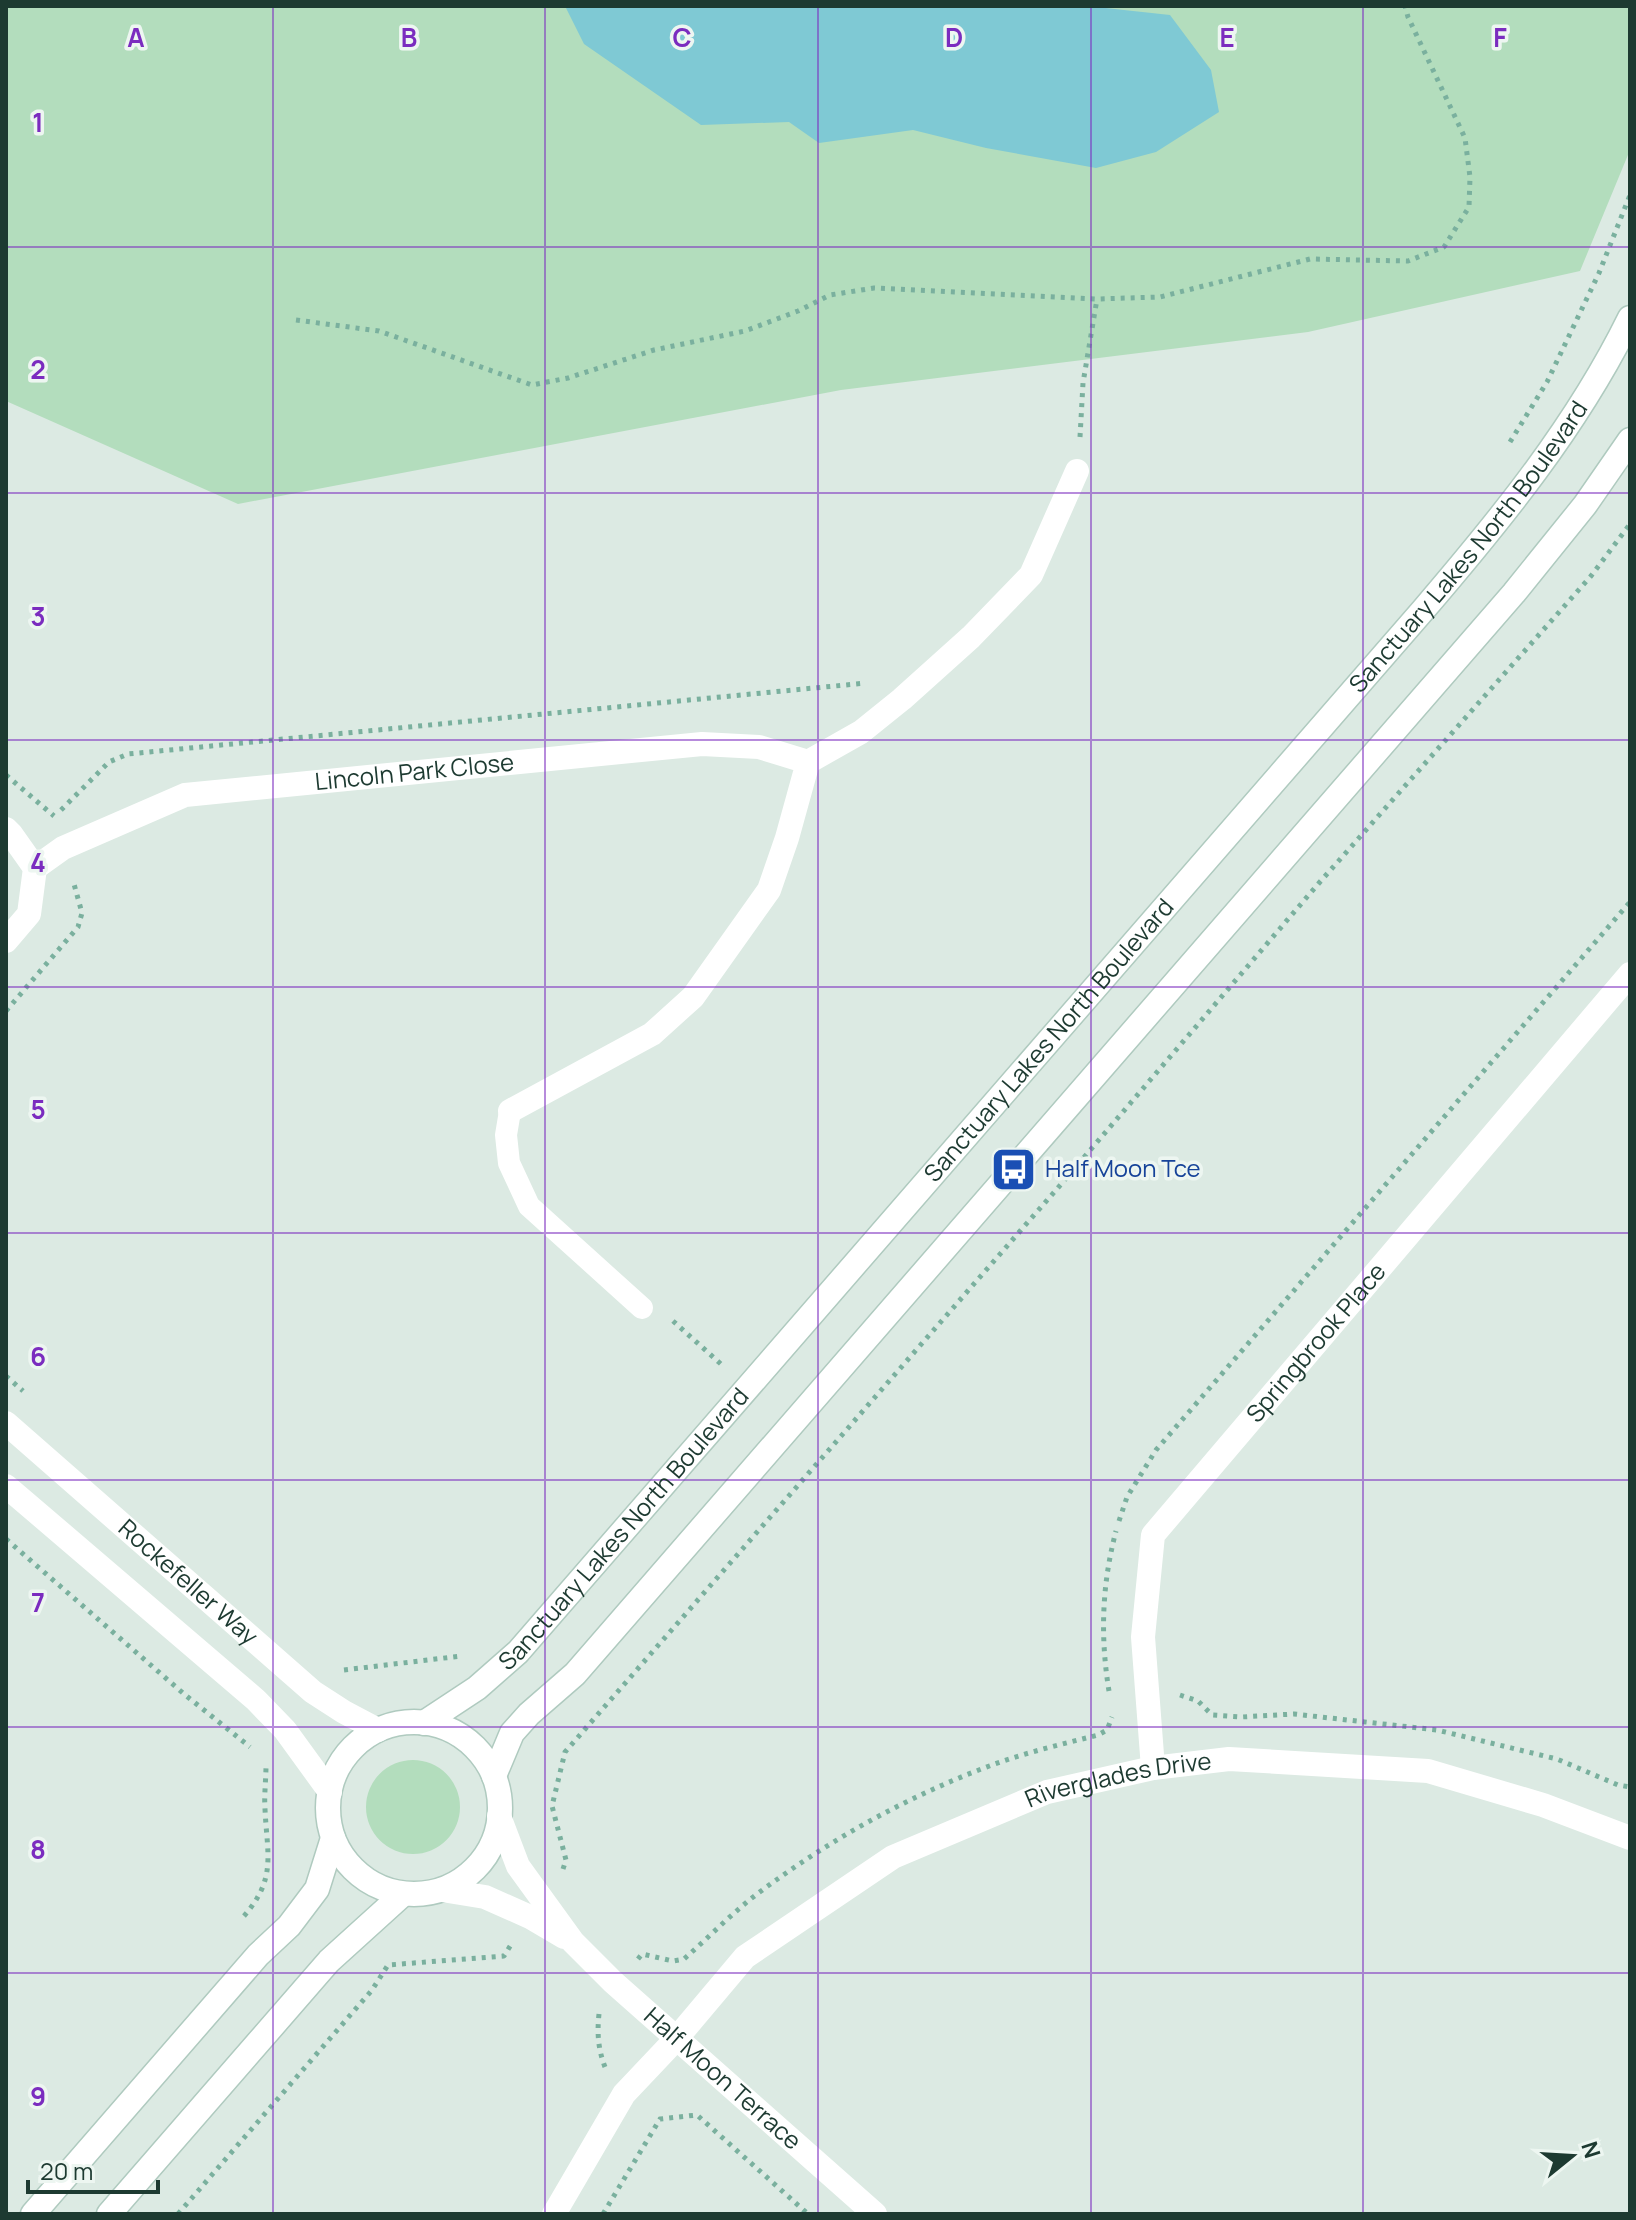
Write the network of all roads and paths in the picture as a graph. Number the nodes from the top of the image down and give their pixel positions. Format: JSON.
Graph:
{"nodes":[{"id":1,"x":1405,"y":6,"type":"edge"},
{"id":2,"x":1630,"y":195,"type":"edge"},
{"id":3,"x":1097,"y":299,"type":"junction"},
{"id":4,"x":1630,"y":318,"type":"edge"},
{"id":5,"x":296,"y":320,"type":"dead end"},
{"id":6,"x":1630,"y":440,"type":"edge"},
{"id":7,"x":1504,"y":451,"type":"dead end"},
{"id":8,"x":1077,"y":471,"type":"joint"},
{"id":9,"x":1630,"y":524,"type":"edge"},
{"id":10,"x":866,"y":683,"type":"dead end"},
{"id":11,"x":808,"y":762,"type":"junction"},
{"id":12,"x":6,"y":775,"type":"edge"},
{"id":13,"x":6,"y":829,"type":"edge"},
{"id":14,"x":35,"y":868,"type":"junction"},
{"id":15,"x":1630,"y":902,"type":"edge"},
{"id":16,"x":6,"y":941,"type":"edge"},
{"id":17,"x":1630,"y":974,"type":"edge"},
{"id":18,"x":510,"y":1111,"type":"joint"},
{"id":19,"x":642,"y":1308,"type":"joint"},
{"id":20,"x":713,"y":1377,"type":"dead end"},
{"id":21,"x":6,"y":1423,"type":"edge"},
{"id":22,"x":6,"y":1486,"type":"edge"},
{"id":23,"x":6,"y":1539,"type":"edge"},
{"id":24,"x":467,"y":1655,"type":"dead end"},
{"id":25,"x":313,"y":1692,"type":"junction"},
{"id":26,"x":1147,"y":1694,"type":"junction"},
{"id":27,"x":1112,"y":1710,"type":"junction"},
{"id":28,"x":424,"y":1723,"type":"junction"},
{"id":29,"x":285,"y":1730,"type":"junction"},
{"id":30,"x":378,"y":1730,"type":"junction"},
{"id":31,"x":266,"y":1761,"type":"junction"},
{"id":32,"x":1153,"y":1768,"type":"junction"},
{"id":33,"x":494,"y":1776,"type":"junction"},
{"id":34,"x":1630,"y":1787,"type":"edge"},
{"id":35,"x":330,"y":1792,"type":"junction"},
{"id":36,"x":499,"y":1816,"type":"junction"},
{"id":37,"x":333,"y":1838,"type":"junction"},
{"id":38,"x":1630,"y":1838,"type":"edge"},
{"id":39,"x":442,"y":1890,"type":"junction"},
{"id":40,"x":403,"y":1894,"type":"junction"},
{"id":41,"x":537,"y":1909,"type":"junction"},
{"id":42,"x":237,"y":1925,"type":"dead end"},
{"id":43,"x":613,"y":1982,"type":"junction"},
{"id":44,"x":676,"y":2039,"type":"junction"},
{"id":45,"x":624,"y":2094,"type":"junction"},
{"id":46,"x":660,"y":2119,"type":"junction"},
{"id":47,"x":33,"y":2214,"type":"edge"},
{"id":48,"x":109,"y":2214,"type":"edge"},
{"id":49,"x":178,"y":2214,"type":"edge"},
{"id":50,"x":554,"y":2214,"type":"edge"},
{"id":51,"x":603,"y":2214,"type":"edge"},
{"id":52,"x":808,"y":2214,"type":"edge"},
{"id":53,"x":875,"y":2214,"type":"edge"}],
"edges":[{"from":1,"to":3,"type":"path"},
{"from":2,"to":7,"type":"path"},
{"from":3,"to":5,"type":"path"},
{"from":3,"to":8,"type":"path"},
{"from":4,"to":28,"type":"street","name":"Sanctuary Lakes North Boulevard"},
{"from":6,"to":33,"type":"street"},
{"from":8,"to":11,"type":"street"},
{"from":9,"to":41,"type":"path"},
{"from":10,"to":12,"type":"path"},
{"from":11,"to":14,"type":"street","name":"Lincoln Park Close"},
{"from":11,"to":18,"type":"street"},
{"from":13,"to":14,"type":"street"},
{"from":14,"to":16,"type":"street"},
{"from":15,"to":27,"type":"path"},
{"from":17,"to":26,"type":"street","name":"Springbrook Place"},
{"from":18,"to":19,"type":"lane"},
{"from":19,"to":20,"type":"path"},
{"from":21,"to":25,"type":"street","name":"Rockefeller Way"},
{"from":22,"to":29,"type":"street","name":"Rockefeller Way"},
{"from":23,"to":31,"type":"path"},
{"from":24,"to":25,"type":"path"},
{"from":25,"to":30,"type":"street","name":"Rockefeller Way"},
{"from":26,"to":27,"type":"path"},
{"from":26,"to":32,"type":"street","name":"Springbrook Place"},
{"from":26,"to":34,"type":"path"},
{"from":27,"to":43,"type":"path"},
{"from":28,"to":30,"type":"street"},
{"from":28,"to":33,"type":"street"},
{"from":29,"to":31,"type":"path"},
{"from":29,"to":35,"type":"street","name":"Rockefeller Way"},
{"from":30,"to":35,"type":"street"},
{"from":31,"to":42,"type":"path"},
{"from":32,"to":38,"type":"street","name":"Riverglades Drive"},
{"from":32,"to":44,"type":"street","name":"Riverglades Drive"},
{"from":33,"to":36,"type":"street"},
{"from":35,"to":37,"type":"street"},
{"from":36,"to":39,"type":"street"},
{"from":36,"to":41,"type":"street","name":"Half Moon Terrace"},
{"from":37,"to":40,"type":"street"},
{"from":37,"to":47,"type":"street"},
{"from":39,"to":40,"type":"street"},
{"from":39,"to":41,"type":"street","name":"Half Moon Terrace"},
{"from":40,"to":48,"type":"street"},
{"from":41,"to":43,"type":"street","name":"Half Moon Terrace"},
{"from":41,"to":49,"type":"path"},
{"from":43,"to":44,"type":"street","name":"Half Moon Terrace"},
{"from":43,"to":45,"type":"path"},
{"from":44,"to":45,"type":"street","name":"Riverglades Drive"},
{"from":44,"to":53,"type":"street","name":"Half Moon Terrace"},
{"from":45,"to":46,"type":"path"},
{"from":45,"to":50,"type":"street","name":"Riverglades Drive"},
{"from":46,"to":51,"type":"path"},
{"from":46,"to":52,"type":"path"}]}
